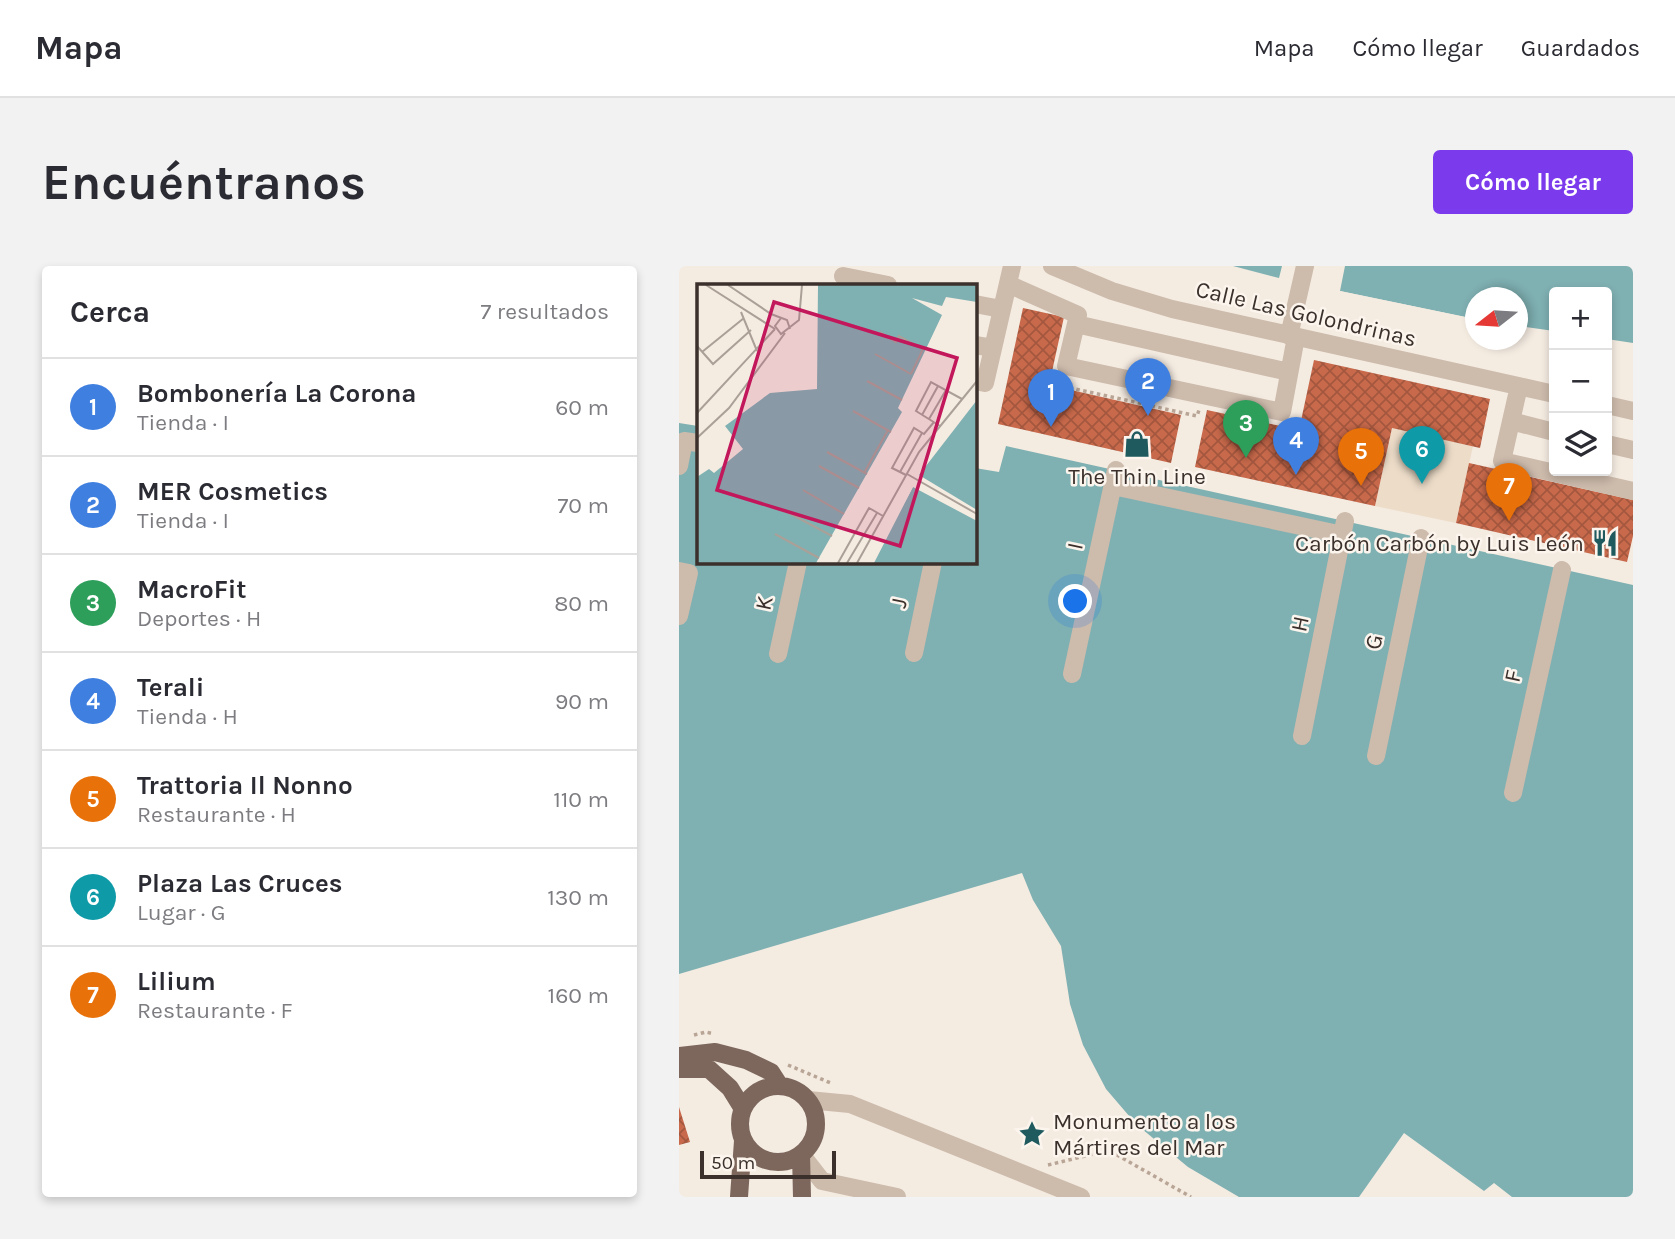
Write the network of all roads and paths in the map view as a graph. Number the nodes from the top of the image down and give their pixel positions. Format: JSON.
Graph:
{"nodes":[{"id":1,"x":1012,"y":266,"type":"edge"},
{"id":2,"x":1052,"y":266,"type":"edge"},
{"id":3,"x":1305,"y":266,"type":"edge"},
{"id":4,"x":843,"y":276,"type":"edge"},
{"id":5,"x":883,"y":284,"type":"edge"},
{"id":6,"x":1008,"y":284,"type":"junction"},
{"id":7,"x":977,"y":304,"type":"edge"},
{"id":8,"x":1001,"y":309,"type":"junction"},
{"id":9,"x":1076,"y":324,"type":"junction"},
{"id":10,"x":1292,"y":337,"type":"junction"},
{"id":11,"x":984,"y":346,"type":"edge"},
{"id":12,"x":1289,"y":372,"type":"junction"},
{"id":13,"x":977,"y":381,"type":"edge"},
{"id":14,"x":1519,"y":386,"type":"junction"},
{"id":15,"x":1549,"y":393,"type":"edge"},
{"id":16,"x":1612,"y":406,"type":"edge"},
{"id":17,"x":1633,"y":411,"type":"edge"},
{"id":18,"x":1511,"y":421,"type":"junction"},
{"id":19,"x":1549,"y":431,"type":"edge"},
{"id":20,"x":697,"y":443,"type":"edge"},
{"id":21,"x":1612,"y":445,"type":"edge"},
{"id":22,"x":1633,"y":450,"type":"edge"},
{"id":23,"x":679,"y":466,"type":"edge"},
{"id":24,"x":1115,"y":478,"type":"joint"},
{"id":25,"x":1633,"y":491,"type":"edge"},
{"id":26,"x":1421,"y":538,"type":"dead end"},
{"id":27,"x":798,"y":564,"type":"edge"},
{"id":28,"x":933,"y":564,"type":"edge"},
{"id":29,"x":679,"y":570,"type":"edge"},
{"id":30,"x":1562,"y":570,"type":"dead end"},
{"id":31,"x":679,"y":616,"type":"edge"},
{"id":32,"x":914,"y":653,"type":"dead end"},
{"id":33,"x":778,"y":654,"type":"dead end"},
{"id":34,"x":1072,"y":674,"type":"dead end"},
{"id":35,"x":1302,"y":736,"type":"dead end"},
{"id":36,"x":1376,"y":756,"type":"dead end"},
{"id":37,"x":1513,"y":793,"type":"dead end"},
{"id":38,"x":688,"y":1037,"type":"dead end"},
{"id":39,"x":726,"y":1046,"type":"junction"},
{"id":40,"x":679,"y":1056,"type":"edge"},
{"id":41,"x":787,"y":1065,"type":"dead end"},
{"id":42,"x":679,"y":1069,"type":"edge"},
{"id":43,"x":780,"y":1086,"type":"junction"},
{"id":44,"x":837,"y":1086,"type":"dead end"},
{"id":45,"x":808,"y":1100,"type":"junction"},
{"id":46,"x":743,"y":1109,"type":"junction"},
{"id":47,"x":743,"y":1141,"type":"junction"},
{"id":48,"x":801,"y":1154,"type":"junction"},
{"id":49,"x":1035,"y":1166,"type":"dead end"},
{"id":50,"x":739,"y":1197,"type":"edge"},
{"id":51,"x":802,"y":1197,"type":"edge"},
{"id":52,"x":897,"y":1197,"type":"edge"},
{"id":53,"x":1081,"y":1197,"type":"edge"},
{"id":54,"x":1191,"y":1197,"type":"edge"}],
"edges":[{"from":1,"to":6,"type":"street"},
{"from":2,"to":10,"type":"street","name":"Calle Las Golondrinas"},
{"from":3,"to":10,"type":"street"},
{"from":4,"to":5,"type":"street"},
{"from":6,"to":8,"type":"street"},
{"from":6,"to":9,"type":"street"},
{"from":7,"to":8,"type":"street"},
{"from":8,"to":11,"type":"street"},
{"from":9,"to":12,"type":"street"},
{"from":9,"to":12,"type":"street"},
{"from":10,"to":12,"type":"street"},
{"from":10,"to":14,"type":"street","name":"Calle Las Golondrinas"},
{"from":11,"to":13,"type":"street"},
{"from":14,"to":15,"type":"street","name":"Calle Las Golondrinas"},
{"from":14,"to":18,"type":"street"},
{"from":16,"to":17,"type":"street"},
{"from":18,"to":19,"type":"street"},
{"from":18,"to":25,"type":"street"},
{"from":20,"to":23,"type":"street"},
{"from":21,"to":22,"type":"street"},
{"from":24,"to":34,"type":"street","name":"I"},
{"from":24,"to":35,"type":"street","name":"H"},
{"from":26,"to":36,"type":"street","name":"G"},
{"from":27,"to":33,"type":"street","name":"K"},
{"from":28,"to":32,"type":"street","name":"J"},
{"from":29,"to":31,"type":"street"},
{"from":30,"to":37,"type":"street","name":"F"},
{"from":38,"to":39,"type":"path"},
{"from":39,"to":40,"type":"main road"},
{"from":39,"to":43,"type":"main road"},
{"from":41,"to":44,"type":"path"},
{"from":42,"to":46,"type":"main road"},
{"from":43,"to":45,"type":"main road"},
{"from":43,"to":46,"type":"main road"},
{"from":45,"to":48,"type":"main road"},
{"from":45,"to":53,"type":"street"},
{"from":46,"to":47,"type":"main road"},
{"from":47,"to":48,"type":"main road"},
{"from":47,"to":50,"type":"main road"},
{"from":48,"to":51,"type":"main road"},
{"from":48,"to":52,"type":"street"},
{"from":49,"to":54,"type":"path"}]}
